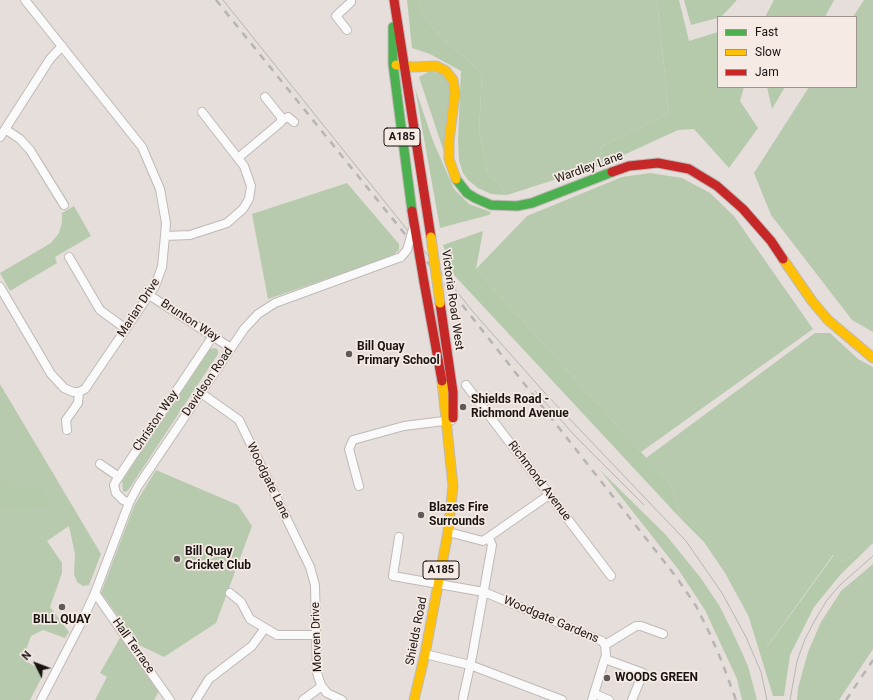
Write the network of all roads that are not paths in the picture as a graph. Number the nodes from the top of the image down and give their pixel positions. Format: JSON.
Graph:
{"nodes":[{"id":1,"x":24,"y":0,"type":"edge"},
{"id":2,"x":351,"y":0,"type":"edge"},
{"id":3,"x":394,"y":0,"type":"edge"},
{"id":4,"x":347,"y":30,"type":"dead end"},
{"id":5,"x":62,"y":46,"type":"junction"},
{"id":6,"x":393,"y":64,"type":"junction"},
{"id":7,"x":404,"y":66,"type":"junction"},
{"id":8,"x":266,"y":97,"type":"dead end"},
{"id":9,"x":202,"y":112,"type":"dead end"},
{"id":10,"x":282,"y":120,"type":"junction"},
{"id":11,"x":294,"y":122,"type":"dead end"},
{"id":12,"x":5,"y":129,"type":"junction"},
{"id":13,"x":0,"y":137,"type":"edge"},
{"id":14,"x":238,"y":158,"type":"junction"},
{"id":15,"x":64,"y":205,"type":"dead end"},
{"id":16,"x":412,"y":214,"type":"junction"},
{"id":17,"x":166,"y":236,"type":"junction"},
{"id":18,"x":69,"y":257,"type":"dead end"},
{"id":19,"x":0,"y":287,"type":"edge"},
{"id":20,"x":149,"y":294,"type":"junction"},
{"id":21,"x":126,"y":329,"type":"junction"},
{"id":22,"x":213,"y":336,"type":"junction"},
{"id":23,"x":230,"y":348,"type":"junction"},
{"id":24,"x":873,"y":358,"type":"edge"},
{"id":25,"x":466,"y":385,"type":"dead end"},
{"id":26,"x":79,"y":392,"type":"junction"},
{"id":27,"x":201,"y":393,"type":"junction"},
{"id":28,"x":450,"y":421,"type":"junction"},
{"id":29,"x":67,"y":430,"type":"dead end"},
{"id":30,"x":100,"y":464,"type":"dead end"},
{"id":31,"x":119,"y":477,"type":"junction"},
{"id":32,"x":359,"y":486,"type":"dead end"},
{"id":33,"x":549,"y":495,"type":"junction"},
{"id":34,"x":129,"y":504,"type":"junction"},
{"id":35,"x":448,"y":532,"type":"junction"},
{"id":36,"x":399,"y":537,"type":"dead end"},
{"id":37,"x":489,"y":538,"type":"junction"},
{"id":38,"x":611,"y":576,"type":"dead end"},
{"id":39,"x":438,"y":584,"type":"junction"},
{"id":40,"x":315,"y":585,"type":"joint"},
{"id":41,"x":484,"y":592,"type":"junction"},
{"id":42,"x":95,"y":593,"type":"junction"},
{"id":43,"x":230,"y":593,"type":"dead end"},
{"id":44,"x":264,"y":628,"type":"junction"},
{"id":45,"x":663,"y":634,"type":"dead end"},
{"id":46,"x":315,"y":635,"type":"junction"},
{"id":47,"x":605,"y":645,"type":"junction"},
{"id":48,"x":425,"y":654,"type":"junction"},
{"id":49,"x":605,"y":659,"type":"junction"},
{"id":50,"x":470,"y":665,"type":"junction"},
{"id":51,"x":322,"y":686,"type":"junction"},
{"id":52,"x":594,"y":697,"type":"edge"},
{"id":53,"x":463,"y":698,"type":"dead end"},
{"id":54,"x":41,"y":700,"type":"edge"},
{"id":55,"x":170,"y":700,"type":"edge"},
{"id":56,"x":196,"y":700,"type":"edge"},
{"id":57,"x":303,"y":700,"type":"edge"},
{"id":58,"x":342,"y":700,"type":"edge"},
{"id":59,"x":414,"y":700,"type":"edge"},
{"id":60,"x":562,"y":700,"type":"edge"},
{"id":61,"x":609,"y":700,"type":"edge"},
{"id":62,"x":632,"y":700,"type":"edge"}],
"edges":[{"from":1,"to":5,"type":"street","name":"Marian Drive"},
{"from":2,"to":4,"type":"street"},
{"from":3,"to":6,"type":"main road","number":"A185"},
{"from":3,"to":7,"type":"main road","number":"A185"},
{"from":5,"to":12,"type":"street"},
{"from":5,"to":17,"type":"street","name":"Marian Drive"},
{"from":6,"to":7,"type":"main road","name":"Wardley Lane"},
{"from":6,"to":16,"type":"main road","number":"A185"},
{"from":7,"to":24,"type":"main road","name":"Wardley Lane"},
{"from":7,"to":28,"type":"main road","name":"Victoria Road West","number":"A185","bridge":true},
{"from":8,"to":10,"type":"street"},
{"from":9,"to":14,"type":"street"},
{"from":10,"to":11,"type":"street"},
{"from":10,"to":14,"type":"street"},
{"from":12,"to":13,"type":"street"},
{"from":12,"to":15,"type":"street"},
{"from":14,"to":17,"type":"street"},
{"from":16,"to":23,"type":"street","name":"Davidson Road","bridge":true},
{"from":16,"to":28,"type":"main road","name":"Victoria Road West","number":"A185","bridge":true},
{"from":17,"to":20,"type":"street","name":"Marian Drive"},
{"from":18,"to":21,"type":"street"},
{"from":19,"to":26,"type":"street"},
{"from":20,"to":21,"type":"street","name":"Marian Drive"},
{"from":20,"to":22,"type":"street","name":"Brunton Way"},
{"from":21,"to":26,"type":"street","name":"Marian Drive"},
{"from":22,"to":23,"type":"street","name":"Brunton Way"},
{"from":22,"to":31,"type":"street","name":"Christon Way"},
{"from":23,"to":27,"type":"street","name":"Davidson Road"},
{"from":25,"to":33,"type":"street","name":"Richmond Avenue"},
{"from":26,"to":29,"type":"street"},
{"from":27,"to":34,"type":"street","name":"Davidson Road"},
{"from":27,"to":40,"type":"street","name":"Woodgate Lane"},
{"from":28,"to":32,"type":"street"},
{"from":28,"to":35,"type":"main road","name":"Shields Road","number":"A185"},
{"from":30,"to":31,"type":"street"},
{"from":31,"to":34,"type":"street","name":"Christon Way"},
{"from":33,"to":37,"type":"street"},
{"from":33,"to":38,"type":"street","name":"Richmond Avenue"},
{"from":34,"to":42,"type":"street","name":"Davidson Road"},
{"from":35,"to":37,"type":"street"},
{"from":35,"to":39,"type":"main road","name":"Shields Road","number":"A185"},
{"from":36,"to":39,"type":"street","name":"Woodgate Gardens"},
{"from":37,"to":41,"type":"street"},
{"from":39,"to":41,"type":"street","name":"Woodgate Gardens"},
{"from":39,"to":48,"type":"main road","name":"Shields Road","number":"A185"},
{"from":40,"to":46,"type":"street","name":"Morven Drive"},
{"from":41,"to":47,"type":"street","name":"Woodgate Gardens"},
{"from":41,"to":50,"type":"street"},
{"from":42,"to":54,"type":"street","name":"Davidson Road"},
{"from":42,"to":55,"type":"street","name":"Hall Terrace"},
{"from":43,"to":44,"type":"street"},
{"from":44,"to":46,"type":"street"},
{"from":44,"to":56,"type":"street"},
{"from":45,"to":47,"type":"street"},
{"from":46,"to":51,"type":"street","name":"Morven Drive"},
{"from":47,"to":49,"type":"street","name":"Woodgate Gardens"},
{"from":48,"to":50,"type":"street"},
{"from":48,"to":59,"type":"main road","name":"Shields Road","number":"A185"},
{"from":49,"to":52,"type":"street","name":"Woodgate Gardens"},
{"from":49,"to":62,"type":"street"},
{"from":50,"to":53,"type":"street"},
{"from":50,"to":60,"type":"street"},
{"from":51,"to":57,"type":"street"},
{"from":51,"to":58,"type":"street","name":"Morven Drive"},
{"from":52,"to":61,"type":"street"}]}
